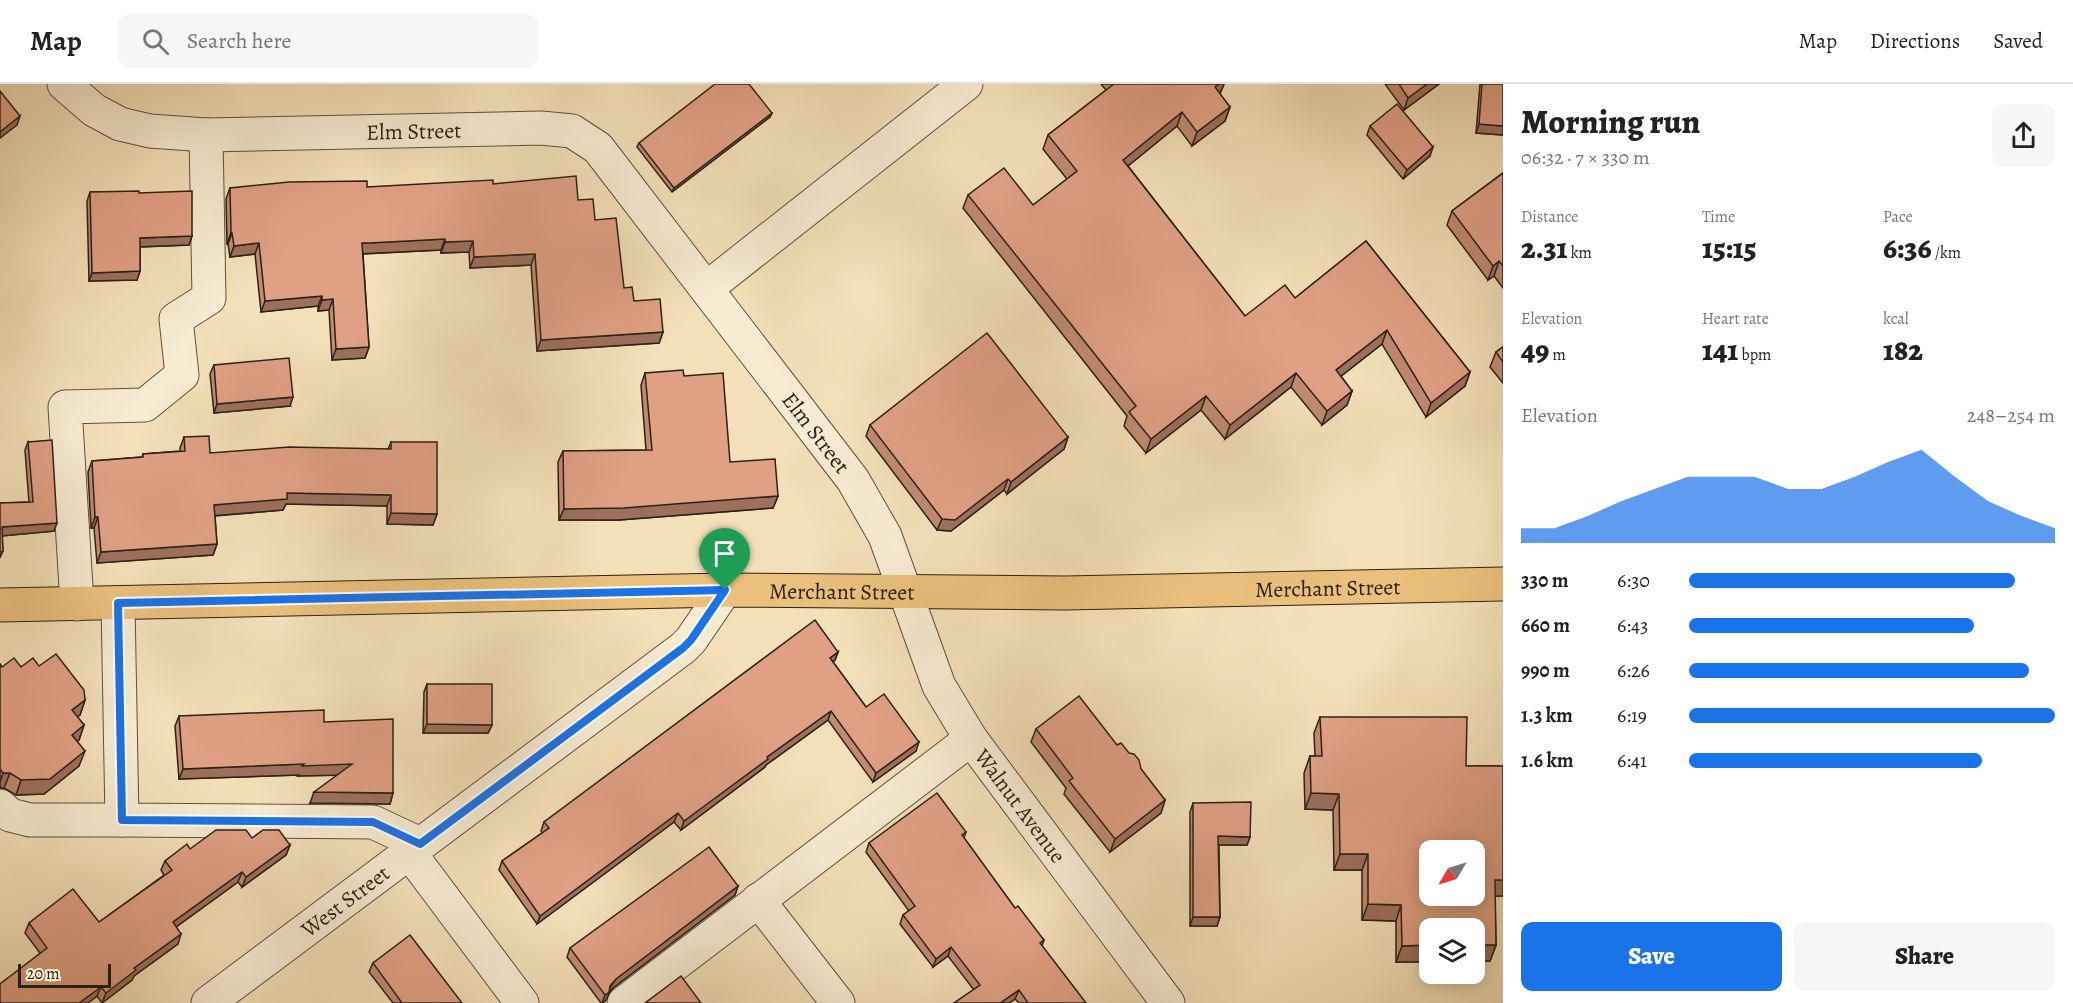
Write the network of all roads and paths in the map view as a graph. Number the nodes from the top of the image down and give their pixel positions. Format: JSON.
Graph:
{"nodes":[{"id":1,"x":64,"y":84,"type":"edge"},
{"id":2,"x":966,"y":84,"type":"edge"},
{"id":3,"x":206,"y":135,"type":"junction"},
{"id":4,"x":707,"y":288,"type":"junction"},
{"id":5,"x":1503,"y":584,"type":"edge"},
{"id":6,"x":725,"y":590,"type":"junction"},
{"id":7,"x":904,"y":591,"type":"junction"},
{"id":8,"x":118,"y":603,"type":"junction"},
{"id":9,"x":77,"y":604,"type":"junction"},
{"id":10,"x":0,"y":605,"type":"edge"},
{"id":11,"x":970,"y":739,"type":"junction"},
{"id":12,"x":0,"y":806,"type":"edge"},
{"id":13,"x":30,"y":820,"type":"junction"},
{"id":14,"x":122,"y":820,"type":"junction"},
{"id":15,"x":0,"y":841,"type":"edge"},
{"id":16,"x":415,"y":848,"type":"junction"},
{"id":17,"x":758,"y":900,"type":"junction"},
{"id":18,"x":208,"y":1003,"type":"edge"},
{"id":19,"x":522,"y":1003,"type":"edge"},
{"id":20,"x":624,"y":1003,"type":"edge"},
{"id":21,"x":838,"y":1003,"type":"edge"},
{"id":22,"x":1168,"y":1003,"type":"edge"}],
"edges":[{"from":1,"to":3,"type":"street","name":"Elm Street"},
{"from":2,"to":4,"type":"street"},
{"from":3,"to":4,"type":"street","name":"Elm Street"},
{"from":3,"to":9,"type":"street"},
{"from":4,"to":7,"type":"street","name":"Elm Street"},
{"from":5,"to":7,"type":"main road","name":"Merchant Street"},
{"from":6,"to":7,"type":"main road","name":"Merchant Street"},
{"from":6,"to":8,"type":"main road","name":"Merchant Street"},
{"from":6,"to":16,"type":"street","name":"West Street"},
{"from":7,"to":11,"type":"street","name":"Walnut Avenue"},
{"from":8,"to":9,"type":"main road","name":"Merchant Street"},
{"from":8,"to":14,"type":"street"},
{"from":9,"to":10,"type":"main road","name":"Merchant Street"},
{"from":11,"to":17,"type":"street"},
{"from":11,"to":22,"type":"street","name":"Walnut Avenue"},
{"from":12,"to":13,"type":"street"},
{"from":13,"to":14,"type":"street"},
{"from":13,"to":15,"type":"street"},
{"from":14,"to":16,"type":"street"},
{"from":16,"to":18,"type":"street","name":"West Street"},
{"from":16,"to":19,"type":"street"},
{"from":17,"to":20,"type":"street"},
{"from":17,"to":21,"type":"street"}]}
